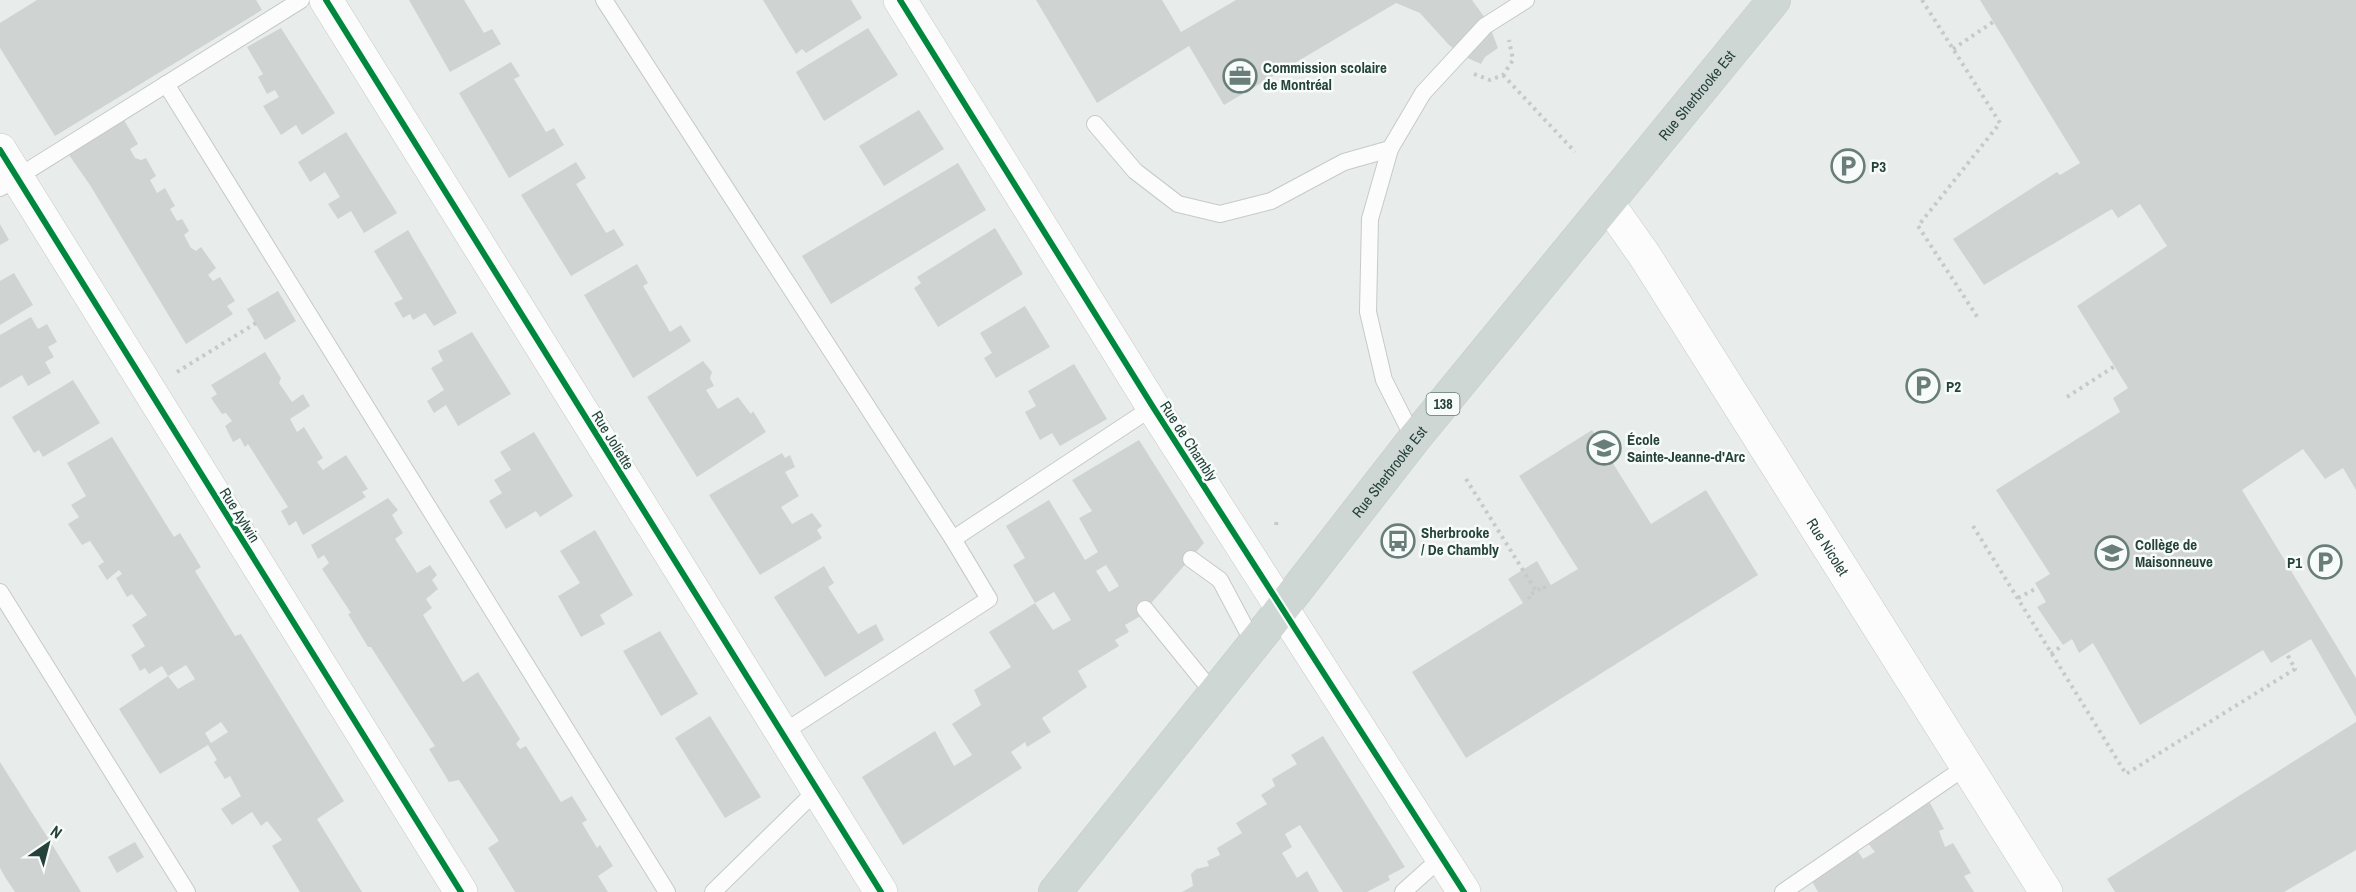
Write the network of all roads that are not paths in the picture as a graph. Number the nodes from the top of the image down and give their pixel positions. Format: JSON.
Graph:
{"nodes":[{"id":1,"x":301,"y":0,"type":"edge"},
{"id":2,"x":326,"y":0,"type":"edge"},
{"id":3,"x":604,"y":0,"type":"edge"},
{"id":4,"x":900,"y":0,"type":"edge"},
{"id":5,"x":1526,"y":0,"type":"edge"},
{"id":6,"x":1774,"y":0,"type":"edge"},
{"id":7,"x":166,"y":84,"type":"junction"},
{"id":8,"x":1095,"y":124,"type":"dead end"},
{"id":9,"x":1390,"y":149,"type":"junction"},
{"id":10,"x":0,"y":150,"type":"edge"},
{"id":11,"x":8,"y":183,"type":"edge"},
{"id":12,"x":1609,"y":205,"type":"junction"},
{"id":13,"x":1153,"y":407,"type":"junction"},
{"id":14,"x":1414,"y":440,"type":"junction"},
{"id":15,"x":952,"y":539,"type":"junction"},
{"id":16,"x":1191,"y":559,"type":"dead end"},
{"id":17,"x":0,"y":592,"type":"edge"},
{"id":18,"x":1283,"y":608,"type":"junction"},
{"id":19,"x":1145,"y":609,"type":"dead end"},
{"id":20,"x":1254,"y":644,"type":"junction"},
{"id":21,"x":1214,"y":694,"type":"junction"},
{"id":22,"x":781,"y":734,"type":"junction"},
{"id":23,"x":1967,"y":766,"type":"junction"},
{"id":24,"x":817,"y":790,"type":"junction"},
{"id":25,"x":1442,"y":857,"type":"junction"},
{"id":26,"x":188,"y":892,"type":"edge"},
{"id":27,"x":461,"y":892,"type":"edge"},
{"id":28,"x":667,"y":892,"type":"edge"},
{"id":29,"x":713,"y":892,"type":"edge"},
{"id":30,"x":881,"y":892,"type":"edge"},
{"id":31,"x":1055,"y":892,"type":"edge"},
{"id":32,"x":1404,"y":892,"type":"edge"},
{"id":33,"x":1464,"y":892,"type":"edge"},
{"id":34,"x":1783,"y":892,"type":"edge"},
{"id":35,"x":2046,"y":892,"type":"edge"}],
"edges":[{"from":1,"to":7,"type":"lane"},
{"from":2,"to":22,"type":"street","name":"Rue Joliette"},
{"from":3,"to":15,"type":"lane"},
{"from":4,"to":13,"type":"street","name":"Rue de Chambly"},
{"from":5,"to":9,"type":"lane"},
{"from":6,"to":12,"type":"main road","name":"Rue Sherbrooke Est","number":"138"},
{"from":7,"to":11,"type":"lane"},
{"from":7,"to":28,"type":"lane"},
{"from":8,"to":9,"type":"lane"},
{"from":9,"to":14,"type":"lane"},
{"from":10,"to":11,"type":"street","name":"Rue Aylwin"},
{"from":11,"to":27,"type":"street","name":"Rue Aylwin"},
{"from":12,"to":14,"type":"main road","name":"Rue Sherbrooke Est","number":"138"},
{"from":12,"to":23,"type":"street","name":"Rue Nicolet"},
{"from":13,"to":15,"type":"lane"},
{"from":13,"to":18,"type":"street","name":"Rue de Chambly"},
{"from":14,"to":18,"type":"main road","name":"Rue Sherbrooke Est","number":"138"},
{"from":15,"to":22,"type":"lane"},
{"from":16,"to":20,"type":"lane"},
{"from":17,"to":26,"type":"lane"},
{"from":18,"to":20,"type":"main road","name":"Rue Sherbrooke Est","number":"138"},
{"from":18,"to":25,"type":"street","name":"Rue de Chambly"},
{"from":19,"to":21,"type":"lane"},
{"from":20,"to":21,"type":"main road","name":"Rue Sherbrooke Est","number":"138"},
{"from":21,"to":31,"type":"main road","name":"Rue Sherbrooke Est","number":"138"},
{"from":22,"to":24,"type":"street","name":"Rue Joliette"},
{"from":23,"to":34,"type":"lane"},
{"from":23,"to":35,"type":"street","name":"Rue Nicolet"},
{"from":24,"to":29,"type":"lane"},
{"from":24,"to":30,"type":"street","name":"Rue Joliette"},
{"from":25,"to":32,"type":"lane"},
{"from":25,"to":33,"type":"street","name":"Rue de Chambly"}]}
